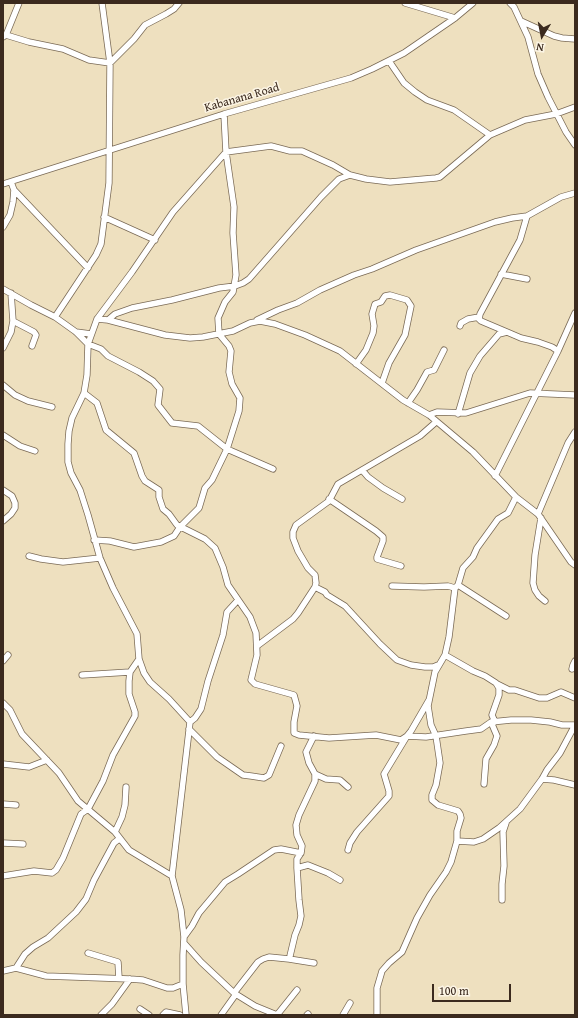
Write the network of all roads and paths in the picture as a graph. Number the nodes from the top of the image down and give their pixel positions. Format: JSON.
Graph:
{"nodes":[{"id":1,"x":18,"y":3,"type":"edge"},
{"id":2,"x":102,"y":3,"type":"edge"},
{"id":3,"x":179,"y":3,"type":"edge"},
{"id":4,"x":405,"y":3,"type":"edge"},
{"id":5,"x":473,"y":3,"type":"edge"},
{"id":6,"x":510,"y":3,"type":"edge"},
{"id":7,"x":455,"y":18,"type":"junction"},
{"id":8,"x":521,"y":21,"type":"junction"},
{"id":9,"x":4,"y":36,"type":"edge"},
{"id":10,"x":575,"y":39,"type":"edge"},
{"id":11,"x":389,"y":61,"type":"junction"},
{"id":12,"x":110,"y":63,"type":"junction"},
{"id":13,"x":575,"y":107,"type":"edge"},
{"id":14,"x":224,"y":114,"type":"junction"},
{"id":15,"x":556,"y":114,"type":"junction"},
{"id":16,"x":490,"y":135,"type":"junction"},
{"id":17,"x":575,"y":145,"type":"edge"},
{"id":18,"x":109,"y":151,"type":"junction"},
{"id":19,"x":226,"y":152,"type":"junction"},
{"id":20,"x":350,"y":176,"type":"junction"},
{"id":21,"x":10,"y":182,"type":"junction"},
{"id":22,"x":3,"y":184,"type":"edge"},
{"id":23,"x":14,"y":190,"type":"junction"},
{"id":24,"x":575,"y":193,"type":"edge"},
{"id":25,"x":527,"y":216,"type":"junction"},
{"id":26,"x":104,"y":217,"type":"junction"},
{"id":27,"x":3,"y":227,"type":"edge"},
{"id":28,"x":155,"y":240,"type":"junction"},
{"id":29,"x":88,"y":268,"type":"junction"},
{"id":30,"x":501,"y":274,"type":"junction"},
{"id":31,"x":527,"y":279,"type":"dead end"},
{"id":32,"x":235,"y":286,"type":"junction"},
{"id":33,"x":3,"y":289,"type":"edge"},
{"id":34,"x":11,"y":293,"type":"junction"},
{"id":35,"x":575,"y":313,"type":"edge"},
{"id":36,"x":55,"y":317,"type":"junction"},
{"id":37,"x":479,"y":317,"type":"junction"},
{"id":38,"x":97,"y":319,"type":"junction"},
{"id":39,"x":108,"y":320,"type":"junction"},
{"id":40,"x":13,"y":321,"type":"junction"},
{"id":41,"x":250,"y":323,"type":"junction"},
{"id":42,"x":460,"y":326,"type":"dead end"},
{"id":43,"x":76,"y":332,"type":"junction"},
{"id":44,"x":506,"y":332,"type":"junction"},
{"id":45,"x":91,"y":334,"type":"junction"},
{"id":46,"x":219,"y":334,"type":"junction"},
{"id":47,"x":88,"y":344,"type":"junction"},
{"id":48,"x":32,"y":346,"type":"dead end"},
{"id":49,"x":3,"y":348,"type":"edge"},
{"id":50,"x":444,"y":350,"type":"dead end"},
{"id":51,"x":558,"y":351,"type":"junction"},
{"id":52,"x":356,"y":364,"type":"junction"},
{"id":53,"x":382,"y":383,"type":"junction"},
{"id":54,"x":3,"y":385,"type":"edge"},
{"id":55,"x":84,"y":393,"type":"junction"},
{"id":56,"x":536,"y":394,"type":"junction"},
{"id":57,"x":575,"y":395,"type":"edge"},
{"id":58,"x":408,"y":403,"type":"junction"},
{"id":59,"x":52,"y":407,"type":"dead end"},
{"id":60,"x":458,"y":414,"type":"junction"},
{"id":61,"x":429,"y":415,"type":"junction"},
{"id":62,"x":436,"y":422,"type":"junction"},
{"id":63,"x":575,"y":432,"type":"edge"},
{"id":64,"x":3,"y":435,"type":"edge"},
{"id":65,"x":228,"y":449,"type":"junction"},
{"id":66,"x":36,"y":451,"type":"dead end"},
{"id":67,"x":273,"y":469,"type":"dead end"},
{"id":68,"x":362,"y":470,"type":"junction"},
{"id":69,"x":495,"y":476,"type":"junction"},
{"id":70,"x":3,"y":490,"type":"edge"},
{"id":71,"x":516,"y":497,"type":"junction"},
{"id":72,"x":329,"y":499,"type":"junction"},
{"id":73,"x":402,"y":499,"type":"dead end"},
{"id":74,"x":540,"y":516,"type":"junction"},
{"id":75,"x":3,"y":521,"type":"edge"},
{"id":76,"x":180,"y":527,"type":"junction"},
{"id":77,"x":94,"y":540,"type":"junction"},
{"id":78,"x":29,"y":556,"type":"dead end"},
{"id":79,"x":100,"y":558,"type":"junction"},
{"id":80,"x":575,"y":565,"type":"edge"},
{"id":81,"x":401,"y":566,"type":"dead end"},
{"id":82,"x":392,"y":586,"type":"dead end"},
{"id":83,"x":457,"y":586,"type":"junction"},
{"id":84,"x":315,"y":587,"type":"junction"},
{"id":85,"x":238,"y":600,"type":"junction"},
{"id":86,"x":545,"y":601,"type":"dead end"},
{"id":87,"x":506,"y":616,"type":"dead end"},
{"id":88,"x":257,"y":646,"type":"junction"},
{"id":89,"x":444,"y":654,"type":"junction"},
{"id":90,"x":8,"y":655,"type":"dead end"},
{"id":91,"x":139,"y":659,"type":"junction"},
{"id":92,"x":3,"y":661,"type":"edge"},
{"id":93,"x":575,"y":661,"type":"edge"},
{"id":94,"x":439,"y":665,"type":"junction"},
{"id":95,"x":572,"y":669,"type":"dead end"},
{"id":96,"x":130,"y":672,"type":"junction"},
{"id":97,"x":82,"y":675,"type":"dead end"},
{"id":98,"x":496,"y":683,"type":"junction"},
{"id":99,"x":575,"y":698,"type":"edge"},
{"id":100,"x":429,"y":700,"type":"junction"},
{"id":101,"x":3,"y":703,"type":"edge"},
{"id":102,"x":190,"y":722,"type":"junction"},
{"id":103,"x":493,"y":722,"type":"junction"},
{"id":104,"x":575,"y":725,"type":"edge"},
{"id":105,"x":189,"y":729,"type":"junction"},
{"id":106,"x":314,"y":736,"type":"junction"},
{"id":107,"x":407,"y":736,"type":"junction"},
{"id":108,"x":436,"y":736,"type":"junction"},
{"id":109,"x":281,"y":746,"type":"dead end"},
{"id":110,"x":47,"y":760,"type":"junction"},
{"id":111,"x":3,"y":764,"type":"edge"},
{"id":112,"x":315,"y":774,"type":"junction"},
{"id":113,"x":542,"y":779,"type":"junction"},
{"id":114,"x":484,"y":784,"type":"dead end"},
{"id":115,"x":575,"y":785,"type":"edge"},
{"id":116,"x":126,"y":786,"type":"dead end"},
{"id":117,"x":348,"y":786,"type":"dead end"},
{"id":118,"x":3,"y":804,"type":"edge"},
{"id":119,"x":16,"y":805,"type":"dead end"},
{"id":120,"x":88,"y":809,"type":"junction"},
{"id":121,"x":507,"y":821,"type":"junction"},
{"id":122,"x":115,"y":832,"type":"junction"},
{"id":123,"x":119,"y":838,"type":"junction"},
{"id":124,"x":458,"y":841,"type":"junction"},
{"id":125,"x":3,"y":843,"type":"edge"},
{"id":126,"x":23,"y":844,"type":"dead end"},
{"id":127,"x":348,"y":850,"type":"dead end"},
{"id":128,"x":301,"y":853,"type":"junction"},
{"id":129,"x":297,"y":868,"type":"junction"},
{"id":130,"x":3,"y":876,"type":"edge"},
{"id":131,"x":172,"y":876,"type":"junction"},
{"id":132,"x":340,"y":880,"type":"dead end"},
{"id":133,"x":502,"y":900,"type":"dead end"},
{"id":134,"x":184,"y":937,"type":"junction"},
{"id":135,"x":184,"y":943,"type":"junction"},
{"id":136,"x":88,"y":953,"type":"dead end"},
{"id":137,"x":289,"y":959,"type":"junction"},
{"id":138,"x":314,"y":962,"type":"dead end"},
{"id":139,"x":16,"y":968,"type":"junction"},
{"id":140,"x":3,"y":971,"type":"edge"},
{"id":141,"x":119,"y":978,"type":"junction"},
{"id":142,"x":130,"y":979,"type":"junction"},
{"id":143,"x":183,"y":984,"type":"junction"},
{"id":144,"x":297,"y":990,"type":"dead end"},
{"id":145,"x":235,"y":993,"type":"junction"},
{"id":146,"x":350,"y":1003,"type":"dead end"},
{"id":147,"x":140,"y":1008,"type":"dead end"},
{"id":148,"x":101,"y":1015,"type":"edge"},
{"id":149,"x":150,"y":1015,"type":"edge"},
{"id":150,"x":163,"y":1015,"type":"edge"},
{"id":151,"x":180,"y":1015,"type":"edge"},
{"id":152,"x":186,"y":1015,"type":"edge"},
{"id":153,"x":221,"y":1015,"type":"edge"},
{"id":154,"x":277,"y":1015,"type":"edge"},
{"id":155,"x":343,"y":1015,"type":"edge"},
{"id":156,"x":377,"y":1015,"type":"edge"}],
"edges":[{"from":1,"to":9,"type":"street"},
{"from":2,"to":12,"type":"street"},
{"from":3,"to":12,"type":"street"},
{"from":4,"to":7,"type":"street"},
{"from":5,"to":7,"type":"street","name":"Kabanana Road"},
{"from":6,"to":8,"type":"street"},
{"from":7,"to":11,"type":"street","name":"Kabanana Road"},
{"from":8,"to":10,"type":"street"},
{"from":8,"to":15,"type":"street"},
{"from":9,"to":12,"type":"street"},
{"from":11,"to":14,"type":"street","name":"Kabanana Road"},
{"from":11,"to":16,"type":"street"},
{"from":12,"to":18,"type":"street"},
{"from":13,"to":15,"type":"street"},
{"from":14,"to":18,"type":"street","name":"Kabanana Road"},
{"from":14,"to":19,"type":"street"},
{"from":15,"to":16,"type":"street"},
{"from":15,"to":17,"type":"street"},
{"from":16,"to":20,"type":"street"},
{"from":18,"to":21,"type":"street","name":"Kabanana Road"},
{"from":18,"to":26,"type":"street"},
{"from":19,"to":20,"type":"street"},
{"from":19,"to":28,"type":"street"},
{"from":19,"to":32,"type":"street"},
{"from":20,"to":32,"type":"street"},
{"from":21,"to":22,"type":"street","name":"Kabanana Road"},
{"from":21,"to":23,"type":"street"},
{"from":23,"to":27,"type":"street"},
{"from":23,"to":29,"type":"street"},
{"from":24,"to":25,"type":"street"},
{"from":25,"to":30,"type":"street"},
{"from":25,"to":41,"type":"street"},
{"from":26,"to":28,"type":"street"},
{"from":26,"to":29,"type":"street"},
{"from":28,"to":38,"type":"street"},
{"from":29,"to":36,"type":"street"},
{"from":30,"to":31,"type":"street"},
{"from":30,"to":37,"type":"street"},
{"from":32,"to":39,"type":"street"},
{"from":32,"to":46,"type":"street"},
{"from":33,"to":34,"type":"street"},
{"from":34,"to":36,"type":"street"},
{"from":34,"to":40,"type":"street"},
{"from":35,"to":51,"type":"street"},
{"from":36,"to":43,"type":"street"},
{"from":37,"to":42,"type":"street"},
{"from":37,"to":44,"type":"street"},
{"from":38,"to":39,"type":"street"},
{"from":38,"to":45,"type":"street"},
{"from":39,"to":46,"type":"street"},
{"from":40,"to":48,"type":"street"},
{"from":40,"to":49,"type":"street"},
{"from":41,"to":46,"type":"street"},
{"from":41,"to":52,"type":"street"},
{"from":43,"to":45,"type":"street"},
{"from":43,"to":47,"type":"street"},
{"from":44,"to":51,"type":"street"},
{"from":44,"to":60,"type":"street"},
{"from":45,"to":47,"type":"street"},
{"from":46,"to":65,"type":"street"},
{"from":47,"to":55,"type":"street"},
{"from":47,"to":65,"type":"street"},
{"from":50,"to":58,"type":"street"},
{"from":51,"to":56,"type":"street"},
{"from":52,"to":53,"type":"street"},
{"from":52,"to":53,"type":"street"},
{"from":53,"to":58,"type":"street"},
{"from":54,"to":59,"type":"street"},
{"from":55,"to":76,"type":"street"},
{"from":55,"to":77,"type":"street"},
{"from":56,"to":57,"type":"street"},
{"from":56,"to":60,"type":"street"},
{"from":56,"to":69,"type":"street"},
{"from":58,"to":61,"type":"street"},
{"from":60,"to":61,"type":"street"},
{"from":61,"to":62,"type":"street"},
{"from":62,"to":68,"type":"street"},
{"from":62,"to":69,"type":"street"},
{"from":63,"to":74,"type":"street"},
{"from":64,"to":66,"type":"street"},
{"from":65,"to":67,"type":"street"},
{"from":65,"to":76,"type":"street"},
{"from":68,"to":72,"type":"street"},
{"from":68,"to":73,"type":"street"},
{"from":69,"to":71,"type":"street"},
{"from":70,"to":75,"type":"street"},
{"from":71,"to":74,"type":"street"},
{"from":71,"to":83,"type":"street"},
{"from":72,"to":81,"type":"street"},
{"from":72,"to":84,"type":"street"},
{"from":74,"to":80,"type":"street"},
{"from":74,"to":86,"type":"street"},
{"from":76,"to":77,"type":"street"},
{"from":76,"to":85,"type":"street"},
{"from":77,"to":79,"type":"street"},
{"from":78,"to":79,"type":"street"},
{"from":79,"to":91,"type":"street"},
{"from":82,"to":83,"type":"street"},
{"from":83,"to":87,"type":"street"},
{"from":83,"to":89,"type":"street"},
{"from":84,"to":88,"type":"street"},
{"from":84,"to":94,"type":"street"},
{"from":85,"to":88,"type":"street"},
{"from":85,"to":102,"type":"street"},
{"from":88,"to":106,"type":"street"},
{"from":89,"to":94,"type":"street"},
{"from":89,"to":98,"type":"street"},
{"from":90,"to":92,"type":"street"},
{"from":91,"to":96,"type":"street"},
{"from":91,"to":102,"type":"street"},
{"from":93,"to":95,"type":"street"},
{"from":94,"to":100,"type":"street"},
{"from":96,"to":97,"type":"street"},
{"from":96,"to":120,"type":"street"},
{"from":98,"to":99,"type":"street"},
{"from":98,"to":103,"type":"street"},
{"from":100,"to":107,"type":"street"},
{"from":100,"to":108,"type":"street"},
{"from":101,"to":110,"type":"street"},
{"from":102,"to":105,"type":"street"},
{"from":103,"to":104,"type":"street"},
{"from":103,"to":108,"type":"street"},
{"from":103,"to":114,"type":"street"},
{"from":104,"to":113,"type":"street"},
{"from":105,"to":109,"type":"street"},
{"from":105,"to":131,"type":"street"},
{"from":106,"to":107,"type":"street"},
{"from":106,"to":112,"type":"street"},
{"from":107,"to":108,"type":"street"},
{"from":107,"to":127,"type":"street"},
{"from":108,"to":124,"type":"street"},
{"from":110,"to":111,"type":"street"},
{"from":110,"to":120,"type":"street"},
{"from":112,"to":117,"type":"street"},
{"from":112,"to":128,"type":"street"},
{"from":113,"to":115,"type":"street"},
{"from":113,"to":121,"type":"street"},
{"from":116,"to":122,"type":"street"},
{"from":118,"to":119,"type":"street"},
{"from":120,"to":122,"type":"street"},
{"from":120,"to":130,"type":"street"},
{"from":121,"to":124,"type":"street"},
{"from":121,"to":133,"type":"street"},
{"from":122,"to":123,"type":"street"},
{"from":123,"to":131,"type":"street"},
{"from":123,"to":139,"type":"street"},
{"from":124,"to":156,"type":"street"},
{"from":125,"to":126,"type":"street"},
{"from":128,"to":129,"type":"street"},
{"from":128,"to":134,"type":"street"},
{"from":129,"to":132,"type":"street"},
{"from":129,"to":137,"type":"street"},
{"from":131,"to":134,"type":"street"},
{"from":134,"to":135,"type":"street"},
{"from":135,"to":143,"type":"street"},
{"from":135,"to":145,"type":"street"},
{"from":136,"to":141,"type":"street"},
{"from":137,"to":138,"type":"street"},
{"from":137,"to":145,"type":"street"},
{"from":139,"to":140,"type":"street"},
{"from":139,"to":141,"type":"street"},
{"from":141,"to":142,"type":"street"},
{"from":142,"to":143,"type":"street"},
{"from":142,"to":148,"type":"street"},
{"from":143,"to":152,"type":"street"},
{"from":144,"to":154,"type":"street"},
{"from":145,"to":153,"type":"street"},
{"from":145,"to":154,"type":"street"},
{"from":146,"to":155,"type":"street"},
{"from":147,"to":149,"type":"street"},
{"from":150,"to":151,"type":"street"}]}
